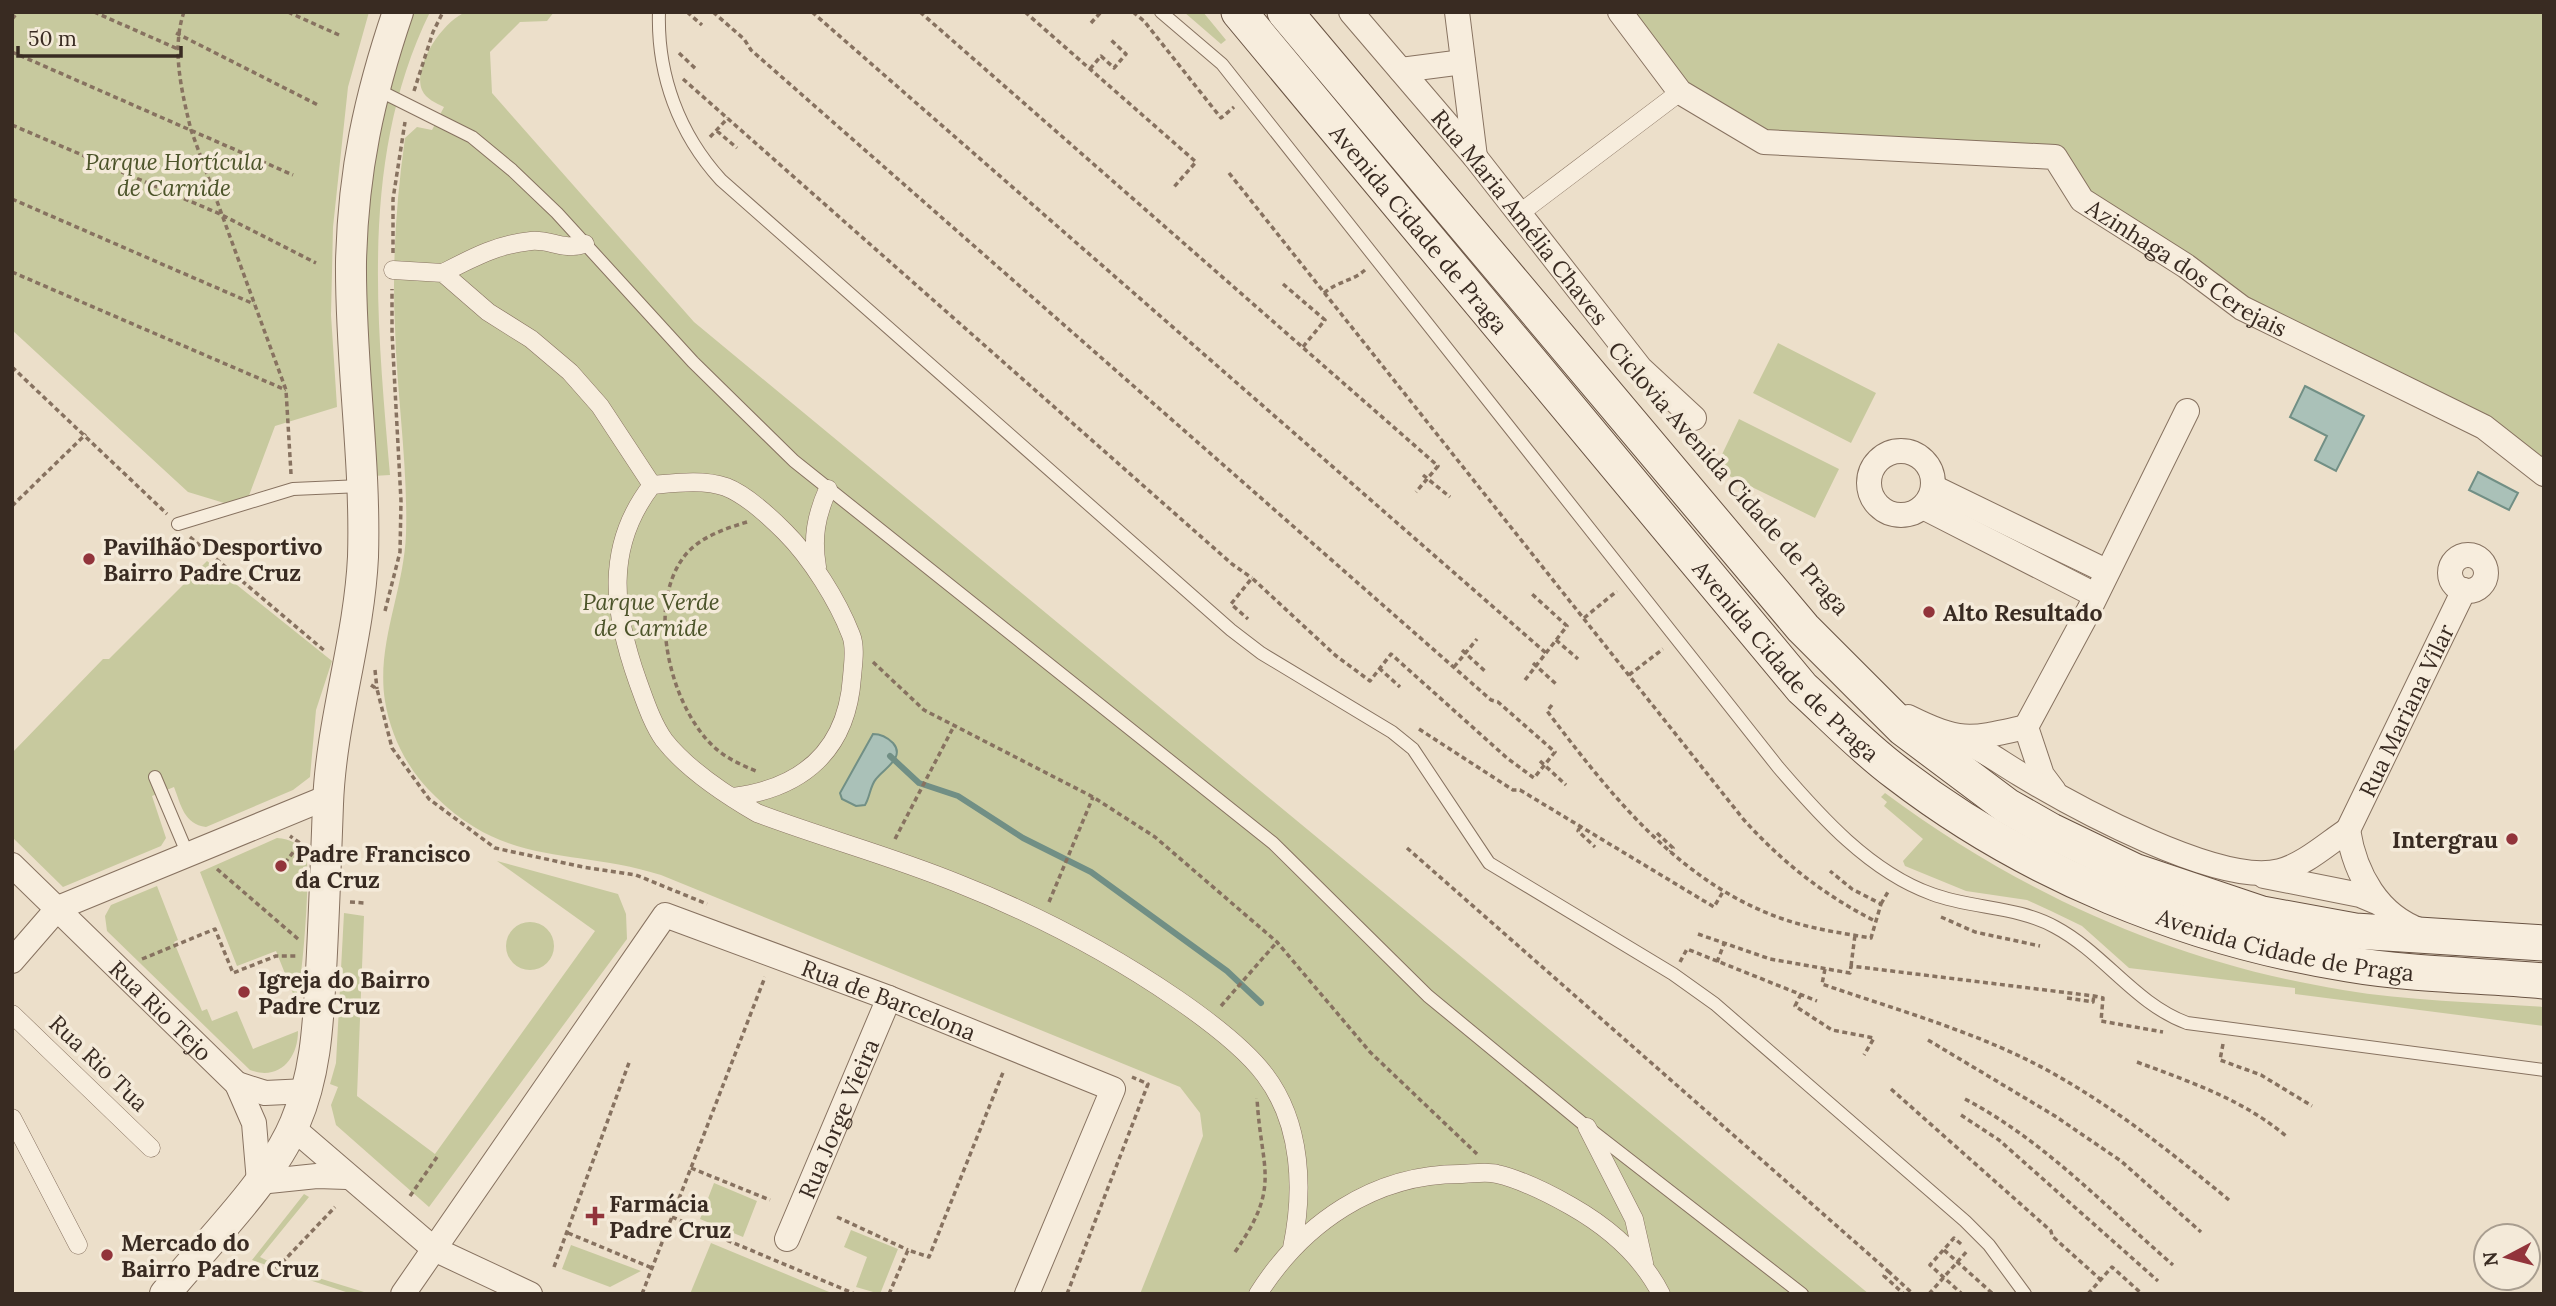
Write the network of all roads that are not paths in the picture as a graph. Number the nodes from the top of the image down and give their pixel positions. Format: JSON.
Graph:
{"nodes":[{"id":1,"x":398,"y":12,"type":"edge"},
{"id":2,"x":659,"y":12,"type":"edge"},
{"id":3,"x":1161,"y":12,"type":"edge"},
{"id":4,"x":1239,"y":12,"type":"edge"},
{"id":5,"x":1285,"y":12,"type":"edge"},
{"id":6,"x":1351,"y":12,"type":"edge"},
{"id":7,"x":1457,"y":12,"type":"edge"},
{"id":8,"x":1620,"y":12,"type":"edge"},
{"id":9,"x":1463,"y":62,"type":"junction"},
{"id":10,"x":1401,"y":70,"type":"junction"},
{"id":11,"x":374,"y":88,"type":"junction"},
{"id":12,"x":1680,"y":92,"type":"junction"},
{"id":13,"x":1475,"y":157,"type":"junction"},
{"id":14,"x":1520,"y":214,"type":"junction"},
{"id":15,"x":584,"y":243,"type":"junction"},
{"id":16,"x":393,"y":270,"type":"road end"},
{"id":17,"x":443,"y":272,"type":"junction"},
{"id":18,"x":2187,"y":411,"type":"dead end"},
{"id":19,"x":1694,"y":418,"type":"dead end"},
{"id":20,"x":2544,"y":474,"type":"edge"},
{"id":21,"x":363,"y":485,"type":"junction"},
{"id":22,"x":652,"y":485,"type":"junction"},
{"id":23,"x":828,"y":489,"type":"junction"},
{"id":24,"x":178,"y":524,"type":"dead end"},
{"id":25,"x":2106,"y":571,"type":"junction"},
{"id":26,"x":818,"y":573,"type":"junction"},
{"id":27,"x":2464,"y":590,"type":"dead end"},
{"id":28,"x":2095,"y":595,"type":"junction"},
{"id":29,"x":1879,"y":703,"type":"junction"},
{"id":30,"x":2025,"y":727,"type":"junction"},
{"id":31,"x":1955,"y":738,"type":"junction"},
{"id":32,"x":155,"y":777,"type":"dead end"},
{"id":33,"x":2059,"y":796,"type":"junction"},
{"id":34,"x":328,"y":797,"type":"junction"},
{"id":35,"x":733,"y":797,"type":"junction"},
{"id":36,"x":2348,"y":830,"type":"junction"},
{"id":37,"x":192,"y":853,"type":"junction"},
{"id":38,"x":12,"y":865,"type":"edge"},
{"id":39,"x":2259,"y":875,"type":"junction"},
{"id":40,"x":2379,"y":903,"type":"junction"},
{"id":41,"x":58,"y":908,"type":"junction"},
{"id":42,"x":2433,"y":934,"type":"junction"},
{"id":43,"x":2544,"y":943,"type":"edge"},
{"id":44,"x":12,"y":961,"type":"edge"},
{"id":45,"x":2544,"y":981,"type":"edge"},
{"id":46,"x":889,"y":998,"type":"junction"},
{"id":47,"x":12,"y":1014,"type":"edge"},
{"id":48,"x":2544,"y":1070,"type":"edge"},
{"id":49,"x":237,"y":1084,"type":"junction"},
{"id":50,"x":307,"y":1091,"type":"junction"},
{"id":51,"x":12,"y":1118,"type":"edge"},
{"id":52,"x":1587,"y":1127,"type":"junction"},
{"id":53,"x":293,"y":1128,"type":"junction"},
{"id":54,"x":151,"y":1148,"type":"dead end"},
{"id":55,"x":347,"y":1177,"type":"junction"},
{"id":56,"x":259,"y":1182,"type":"junction"},
{"id":57,"x":788,"y":1240,"type":"dead end"},
{"id":58,"x":78,"y":1245,"type":"dead end"},
{"id":59,"x":1292,"y":1248,"type":"junction"},
{"id":60,"x":434,"y":1249,"type":"junction"},
{"id":61,"x":1645,"y":1266,"type":"junction"},
{"id":62,"x":165,"y":1294,"type":"edge"},
{"id":63,"x":403,"y":1294,"type":"edge"},
{"id":64,"x":530,"y":1294,"type":"edge"},
{"id":65,"x":1027,"y":1294,"type":"edge"},
{"id":66,"x":1258,"y":1294,"type":"edge"},
{"id":67,"x":1661,"y":1294,"type":"edge"},
{"id":68,"x":1802,"y":1294,"type":"edge"},
{"id":69,"x":2025,"y":1294,"type":"edge"}],
"edges":[{"from":1,"to":11,"type":"street"},
{"from":2,"to":69,"type":"lane"},
{"from":3,"to":48,"type":"lane"},
{"from":4,"to":45,"type":"main road","name":"Avenida Cidade de Praga"},
{"from":5,"to":29,"type":"main road","name":"Avenida Cidade de Praga"},
{"from":6,"to":10,"type":"street","name":"Rua Maria Amélia Chaves"},
{"from":7,"to":9,"type":"street"},
{"from":8,"to":12,"type":"street","name":"Azinhaga dos Cerejais"},
{"from":9,"to":10,"type":"street"},
{"from":9,"to":13,"type":"street"},
{"from":10,"to":13,"type":"street","name":"Rua Maria Amélia Chaves"},
{"from":11,"to":15,"type":"lane"},
{"from":11,"to":21,"type":"street"},
{"from":12,"to":14,"type":"street"},
{"from":12,"to":20,"type":"street","name":"Azinhaga dos Cerejais"},
{"from":13,"to":14,"type":"street","name":"Rua Maria Amélia Chaves"},
{"from":14,"to":19,"type":"street","name":"Rua Maria Amélia Chaves"},
{"from":15,"to":17,"type":"street"},
{"from":15,"to":23,"type":"lane"},
{"from":16,"to":17,"type":"street"},
{"from":17,"to":22,"type":"street"},
{"from":18,"to":25,"type":"street"},
{"from":21,"to":24,"type":"lane"},
{"from":21,"to":34,"type":"street"},
{"from":22,"to":26,"type":"street"},
{"from":22,"to":35,"type":"street"},
{"from":23,"to":26,"type":"street"},
{"from":23,"to":52,"type":"lane"},
{"from":25,"to":28,"type":"street"},
{"from":25,"to":28,"type":"street"},
{"from":26,"to":35,"type":"street"},
{"from":27,"to":36,"type":"street","name":"Rua Mariana Vilar"},
{"from":28,"to":30,"type":"street"},
{"from":29,"to":31,"type":"street"},
{"from":29,"to":42,"type":"main road","name":"Avenida Cidade de Praga"},
{"from":30,"to":31,"type":"street"},
{"from":30,"to":33,"type":"street"},
{"from":31,"to":33,"type":"street"},
{"from":32,"to":37,"type":"lane"},
{"from":33,"to":39,"type":"street"},
{"from":34,"to":37,"type":"street"},
{"from":34,"to":50,"type":"street"},
{"from":35,"to":59,"type":"street"},
{"from":36,"to":39,"type":"street"},
{"from":36,"to":40,"type":"street"},
{"from":37,"to":41,"type":"street"},
{"from":38,"to":41,"type":"street","name":"Rua Rio Tejo"},
{"from":39,"to":40,"type":"street"},
{"from":40,"to":42,"type":"street"},
{"from":41,"to":44,"type":"street"},
{"from":41,"to":49,"type":"street","name":"Rua Rio Tejo"},
{"from":42,"to":43,"type":"main road","name":"Avenida Cidade de Praga"},
{"from":46,"to":57,"type":"street","name":"Rua Jorge Vieira"},
{"from":46,"to":60,"type":"street","name":"Rua de Barcelona"},
{"from":46,"to":65,"type":"street","name":"Rua de Barcelona"},
{"from":47,"to":54,"type":"street","name":"Rua Rio Tua"},
{"from":49,"to":50,"type":"street"},
{"from":49,"to":56,"type":"street","name":"Rua Rio Tejo"},
{"from":50,"to":53,"type":"street"},
{"from":51,"to":58,"type":"street"},
{"from":52,"to":61,"type":"street"},
{"from":52,"to":68,"type":"lane"},
{"from":53,"to":55,"type":"street"},
{"from":53,"to":56,"type":"street"},
{"from":55,"to":56,"type":"street"},
{"from":55,"to":60,"type":"street"},
{"from":56,"to":62,"type":"street"},
{"from":59,"to":61,"type":"street"},
{"from":59,"to":66,"type":"street"},
{"from":60,"to":63,"type":"street"},
{"from":60,"to":64,"type":"street"},
{"from":61,"to":67,"type":"street"}]}
